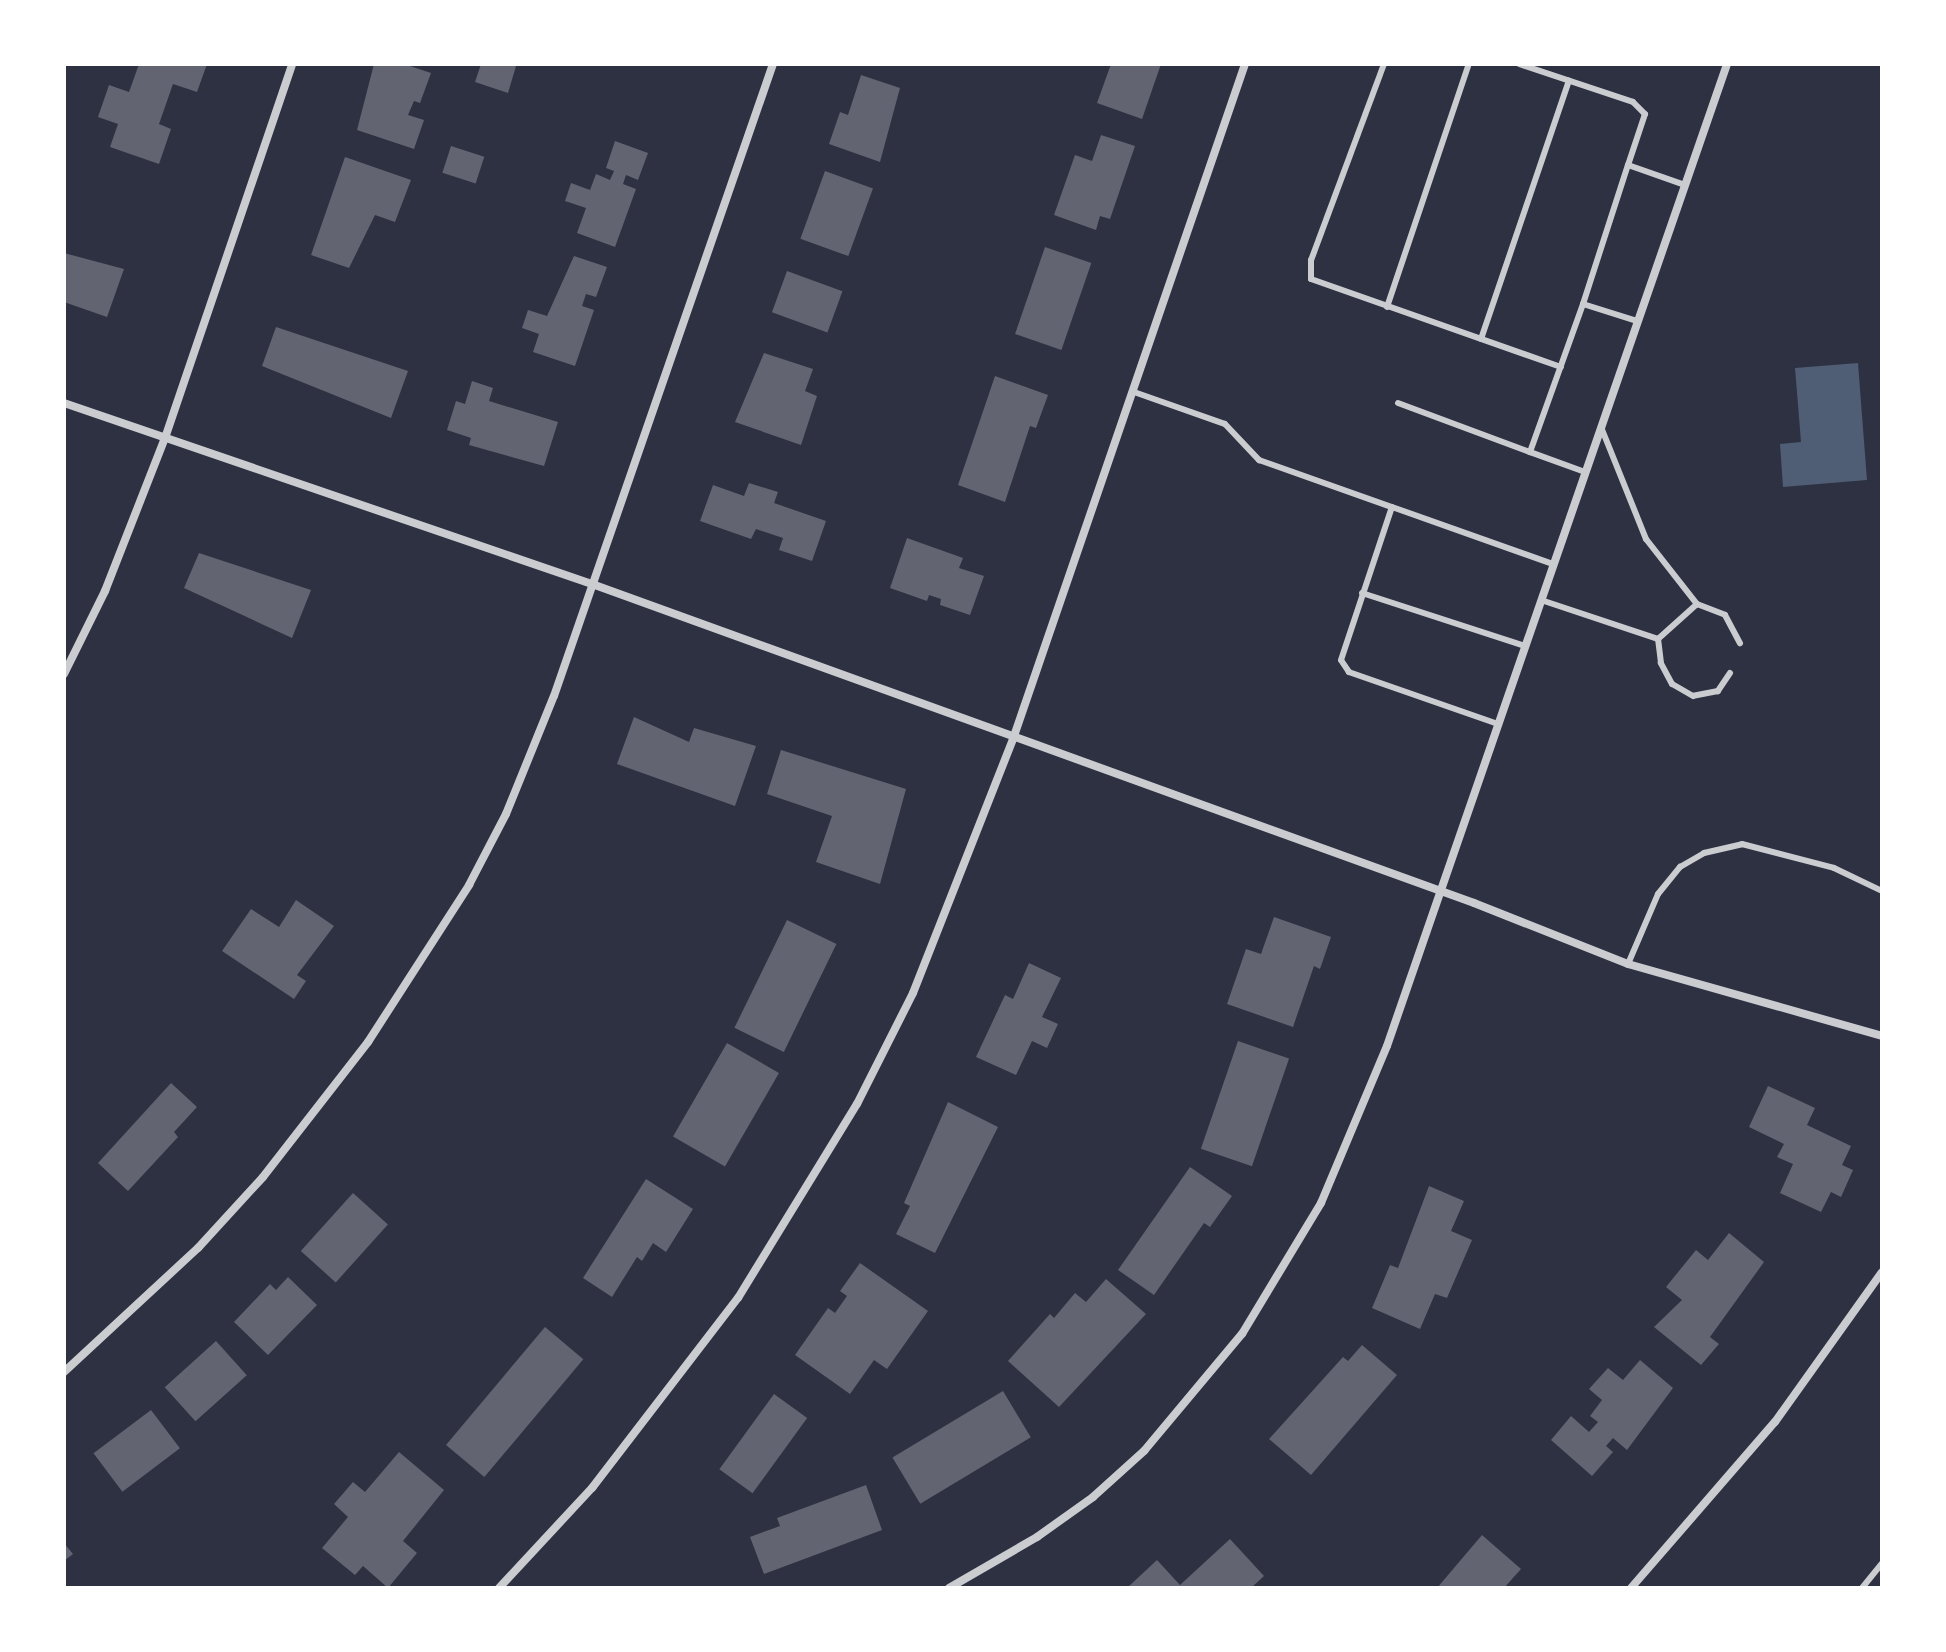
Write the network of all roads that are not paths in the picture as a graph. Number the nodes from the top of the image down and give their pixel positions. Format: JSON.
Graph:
{"nodes":[{"id":1,"x":292,"y":64,"type":"edge"},
{"id":2,"x":773,"y":64,"type":"edge"},
{"id":3,"x":1245,"y":64,"type":"edge"},
{"id":4,"x":1384,"y":64,"type":"edge"},
{"id":5,"x":1469,"y":64,"type":"edge"},
{"id":6,"x":1519,"y":64,"type":"edge"},
{"id":7,"x":1727,"y":64,"type":"edge"},
{"id":8,"x":1569,"y":81,"type":"junction"},
{"id":9,"x":1628,"y":165,"type":"junction"},
{"id":10,"x":1685,"y":185,"type":"junction"},
{"id":11,"x":1583,"y":304,"type":"junction"},
{"id":12,"x":1387,"y":307,"type":"junction"},
{"id":13,"x":1637,"y":321,"type":"junction"},
{"id":14,"x":1481,"y":339,"type":"junction"},
{"id":15,"x":1561,"y":367,"type":"junction"},
{"id":16,"x":1134,"y":392,"type":"junction"},
{"id":17,"x":64,"y":403,"type":"edge"},
{"id":18,"x":1398,"y":403,"type":"dead end"},
{"id":19,"x":1601,"y":427,"type":"junction"},
{"id":20,"x":165,"y":438,"type":"junction"},
{"id":21,"x":1530,"y":452,"type":"junction"},
{"id":22,"x":1585,"y":472,"type":"junction"},
{"id":23,"x":1392,"y":507,"type":"junction"},
{"id":24,"x":1553,"y":564,"type":"junction"},
{"id":25,"x":592,"y":584,"type":"junction"},
{"id":26,"x":1362,"y":593,"type":"junction"},
{"id":27,"x":1541,"y":600,"type":"junction"},
{"id":28,"x":1697,"y":604,"type":"junction"},
{"id":29,"x":1658,"y":639,"type":"junction"},
{"id":30,"x":1740,"y":643,"type":"dead end"},
{"id":31,"x":1525,"y":646,"type":"junction"},
{"id":32,"x":1730,"y":673,"type":"dead end"},
{"id":33,"x":64,"y":674,"type":"edge"},
{"id":34,"x":1498,"y":724,"type":"junction"},
{"id":35,"x":1013,"y":739,"type":"junction"},
{"id":36,"x":1441,"y":891,"type":"junction"},
{"id":37,"x":1882,"y":891,"type":"edge"},
{"id":38,"x":1628,"y":964,"type":"junction"},
{"id":39,"x":1882,"y":1036,"type":"edge"},
{"id":40,"x":1882,"y":1272,"type":"edge"},
{"id":41,"x":64,"y":1372,"type":"edge"},
{"id":42,"x":1882,"y":1563,"type":"edge"},
{"id":43,"x":499,"y":1588,"type":"edge"},
{"id":44,"x":949,"y":1588,"type":"edge"},
{"id":45,"x":1631,"y":1588,"type":"edge"},
{"id":46,"x":1862,"y":1588,"type":"edge"}],
"edges":[{"from":1,"to":20,"type":"street"},
{"from":2,"to":25,"type":"street"},
{"from":3,"to":16,"type":"street"},
{"from":4,"to":12,"type":"lane"},
{"from":5,"to":12,"type":"lane"},
{"from":6,"to":8,"type":"lane"},
{"from":7,"to":10,"type":"street"},
{"from":8,"to":9,"type":"lane"},
{"from":8,"to":14,"type":"lane"},
{"from":9,"to":10,"type":"lane"},
{"from":9,"to":11,"type":"lane"},
{"from":10,"to":13,"type":"street"},
{"from":11,"to":13,"type":"lane"},
{"from":11,"to":15,"type":"lane"},
{"from":12,"to":14,"type":"lane"},
{"from":13,"to":19,"type":"street"},
{"from":14,"to":15,"type":"lane"},
{"from":15,"to":21,"type":"lane"},
{"from":16,"to":23,"type":"lane"},
{"from":16,"to":35,"type":"street"},
{"from":17,"to":20,"type":"street"},
{"from":18,"to":21,"type":"lane"},
{"from":19,"to":22,"type":"street"},
{"from":19,"to":28,"type":"lane"},
{"from":20,"to":25,"type":"street"},
{"from":20,"to":33,"type":"street"},
{"from":21,"to":22,"type":"lane"},
{"from":22,"to":24,"type":"street"},
{"from":23,"to":24,"type":"lane"},
{"from":23,"to":26,"type":"lane"},
{"from":24,"to":27,"type":"street"},
{"from":25,"to":35,"type":"street"},
{"from":25,"to":41,"type":"street"},
{"from":26,"to":31,"type":"lane"},
{"from":26,"to":34,"type":"lane"},
{"from":27,"to":29,"type":"lane"},
{"from":27,"to":31,"type":"street"},
{"from":28,"to":29,"type":"lane"},
{"from":28,"to":30,"type":"lane"},
{"from":29,"to":32,"type":"lane"},
{"from":31,"to":34,"type":"street"},
{"from":34,"to":36,"type":"street"},
{"from":35,"to":36,"type":"street"},
{"from":35,"to":43,"type":"street"},
{"from":36,"to":38,"type":"street"},
{"from":36,"to":44,"type":"street"},
{"from":37,"to":38,"type":"lane"},
{"from":38,"to":39,"type":"street"},
{"from":40,"to":45,"type":"street"},
{"from":42,"to":46,"type":"lane"}]}
